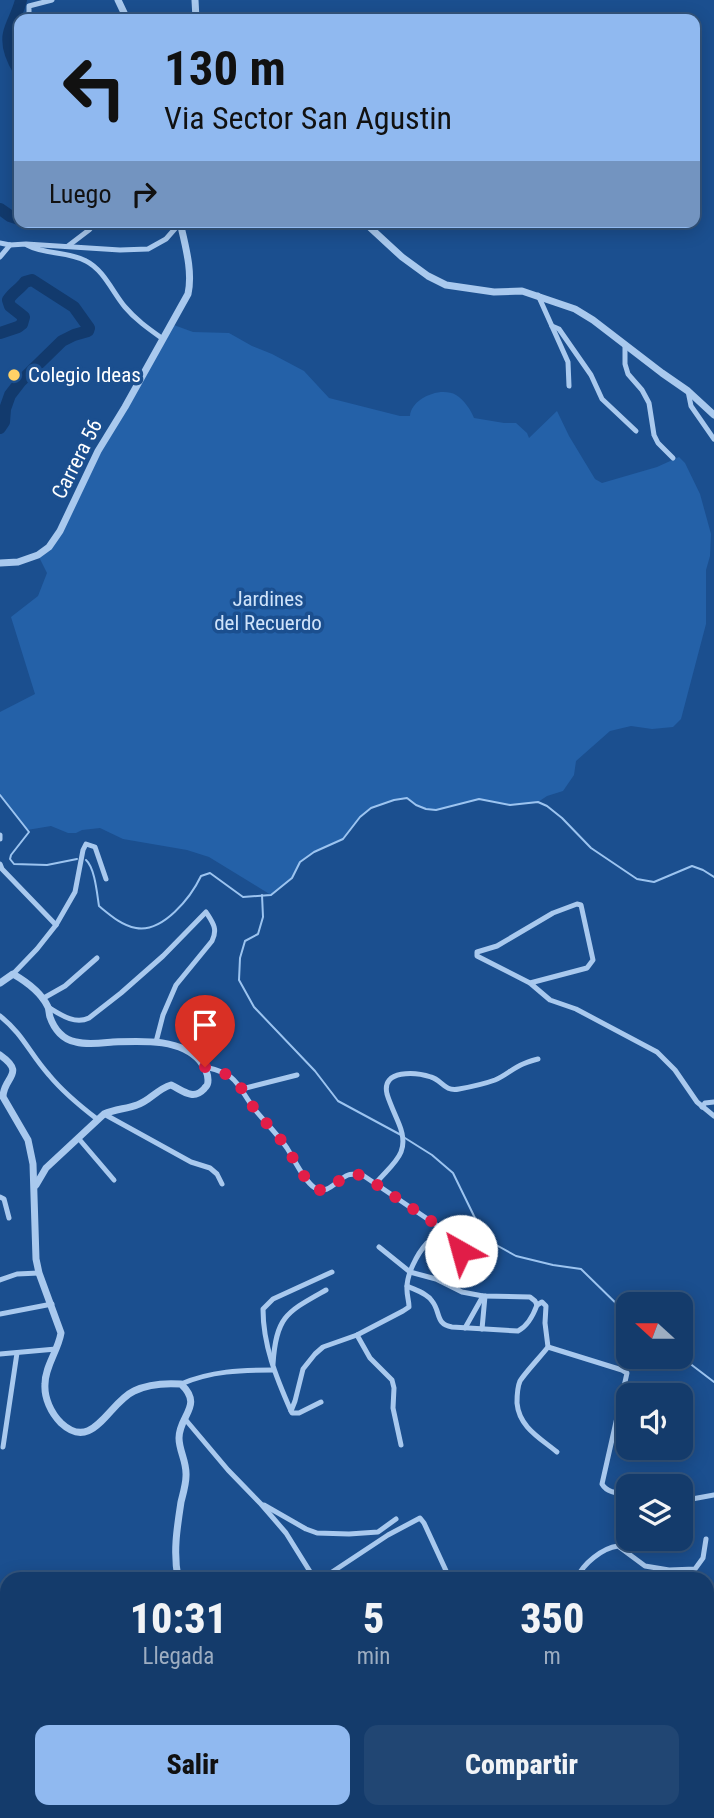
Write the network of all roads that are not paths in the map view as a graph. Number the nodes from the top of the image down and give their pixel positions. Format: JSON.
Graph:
{"nodes":[{"id":1,"x":52,"y":0,"type":"edge"},
{"id":2,"x":29,"y":14,"type":"edge"},
{"id":3,"x":91,"y":228,"type":"edge"},
{"id":4,"x":175,"y":228,"type":"edge"},
{"id":5,"x":181,"y":228,"type":"edge"},
{"id":6,"x":371,"y":228,"type":"edge"},
{"id":7,"x":0,"y":243,"type":"edge"},
{"id":8,"x":26,"y":243,"type":"junction"},
{"id":9,"x":10,"y":245,"type":"junction"},
{"id":10,"x":68,"y":246,"type":"junction"},
{"id":11,"x":0,"y":257,"type":"edge"},
{"id":12,"x":538,"y":295,"type":"junction"},
{"id":13,"x":552,"y":326,"type":"junction"},
{"id":14,"x":163,"y":339,"type":"junction"},
{"id":15,"x":625,"y":345,"type":"junction"},
{"id":16,"x":569,"y":386,"type":"dead end"},
{"id":17,"x":688,"y":391,"type":"junction"},
{"id":18,"x":714,"y":415,"type":"edge"},
{"id":19,"x":636,"y":431,"type":"dead end"},
{"id":20,"x":714,"y":439,"type":"edge"},
{"id":21,"x":673,"y":458,"type":"dead end"},
{"id":22,"x":0,"y":563,"type":"edge"},
{"id":23,"x":0,"y":864,"type":"edge"},
{"id":24,"x":106,"y":878,"type":"dead end"},
{"id":25,"x":56,"y":925,"type":"junction"},
{"id":26,"x":97,"y":958,"type":"dead end"},
{"id":27,"x":13,"y":974,"type":"junction"},
{"id":28,"x":0,"y":983,"type":"edge"},
{"id":29,"x":530,"y":983,"type":"junction"},
{"id":30,"x":42,"y":999,"type":"junction"},
{"id":31,"x":48,"y":1007,"type":"junction"},
{"id":32,"x":0,"y":1016,"type":"edge"},
{"id":33,"x":156,"y":1042,"type":"junction"},
{"id":34,"x":0,"y":1055,"type":"edge"},
{"id":35,"x":538,"y":1059,"type":"dead end"},
{"id":36,"x":205,"y":1067,"type":"junction"},
{"id":37,"x":297,"y":1075,"type":"dead end"},
{"id":38,"x":242,"y":1089,"type":"junction"},
{"id":39,"x":714,"y":1102,"type":"edge"},
{"id":40,"x":702,"y":1107,"type":"junction"},
{"id":41,"x":714,"y":1116,"type":"edge"},
{"id":42,"x":101,"y":1117,"type":"junction"},
{"id":43,"x":79,"y":1139,"type":"junction"},
{"id":44,"x":114,"y":1180,"type":"dead end"},
{"id":45,"x":376,"y":1183,"type":"junction"},
{"id":46,"x":222,"y":1184,"type":"dead end"},
{"id":47,"x":34,"y":1188,"type":"junction"},
{"id":48,"x":0,"y":1197,"type":"edge"},
{"id":49,"x":9,"y":1218,"type":"dead end"},
{"id":50,"x":379,"y":1247,"type":"dead end"},
{"id":51,"x":332,"y":1272,"type":"dead end"},
{"id":52,"x":410,"y":1272,"type":"junction"},
{"id":53,"x":39,"y":1273,"type":"junction"},
{"id":54,"x":0,"y":1280,"type":"edge"},
{"id":55,"x":407,"y":1286,"type":"junction"},
{"id":56,"x":326,"y":1290,"type":"dead end"},
{"id":57,"x":484,"y":1296,"type":"junction"},
{"id":58,"x":52,"y":1304,"type":"junction"},
{"id":59,"x":537,"y":1305,"type":"junction"},
{"id":60,"x":0,"y":1314,"type":"edge"},
{"id":61,"x":464,"y":1328,"type":"junction"},
{"id":62,"x":482,"y":1329,"type":"junction"},
{"id":63,"x":357,"y":1335,"type":"junction"},
{"id":64,"x":548,"y":1347,"type":"junction"},
{"id":65,"x":57,"y":1349,"type":"junction"},
{"id":66,"x":17,"y":1353,"type":"junction"},
{"id":67,"x":0,"y":1354,"type":"edge"},
{"id":68,"x":273,"y":1370,"type":"junction"},
{"id":69,"x":181,"y":1384,"type":"junction"},
{"id":70,"x":321,"y":1402,"type":"dead end"},
{"id":71,"x":0,"y":1407,"type":"edge"},
{"id":72,"x":290,"y":1410,"type":"junction"},
{"id":73,"x":6,"y":1414,"type":"junction"},
{"id":74,"x":185,"y":1419,"type":"junction"},
{"id":75,"x":401,"y":1445,"type":"dead end"},
{"id":76,"x":3,"y":1447,"type":"dead end"},
{"id":77,"x":557,"y":1452,"type":"dead end"},
{"id":78,"x":616,"y":1491,"type":"edge"},
{"id":79,"x":714,"y":1494,"type":"edge"},
{"id":80,"x":693,"y":1498,"type":"edge"},
{"id":81,"x":261,"y":1504,"type":"junction"},
{"id":82,"x":396,"y":1518,"type":"dead end"},
{"id":83,"x":706,"y":1539,"type":"dead end"},
{"id":84,"x":177,"y":1572,"type":"edge"},
{"id":85,"x":310,"y":1572,"type":"edge"},
{"id":86,"x":332,"y":1572,"type":"edge"},
{"id":87,"x":447,"y":1572,"type":"edge"},
{"id":88,"x":581,"y":1572,"type":"edge"}],
"edges":[{"from":1,"to":2,"type":"street"},
{"from":3,"to":10,"type":"street"},
{"from":4,"to":10,"type":"street"},
{"from":5,"to":14,"type":"street","name":"Carrera 56"},
{"from":6,"to":12,"type":"street"},
{"from":7,"to":9,"type":"street"},
{"from":8,"to":9,"type":"street"},
{"from":8,"to":10,"type":"street"},
{"from":8,"to":14,"type":"street"},
{"from":9,"to":11,"type":"street"},
{"from":12,"to":13,"type":"street"},
{"from":12,"to":15,"type":"street"},
{"from":13,"to":16,"type":"street"},
{"from":13,"to":19,"type":"street"},
{"from":14,"to":22,"type":"street","name":"Carrera 56"},
{"from":15,"to":17,"type":"street"},
{"from":15,"to":21,"type":"street"},
{"from":17,"to":18,"type":"street"},
{"from":17,"to":20,"type":"street"},
{"from":23,"to":25,"type":"street"},
{"from":24,"to":25,"type":"street"},
{"from":25,"to":27,"type":"street"},
{"from":26,"to":30,"type":"street"},
{"from":27,"to":28,"type":"street"},
{"from":27,"to":30,"type":"street"},
{"from":29,"to":29,"type":"street"},
{"from":29,"to":40,"type":"street"},
{"from":30,"to":31,"type":"street"},
{"from":31,"to":33,"type":"street"},
{"from":31,"to":33,"type":"street"},
{"from":32,"to":42,"type":"street"},
{"from":33,"to":36,"type":"street"},
{"from":34,"to":47,"type":"street"},
{"from":35,"to":45,"type":"street"},
{"from":36,"to":38,"type":"street"},
{"from":36,"to":42,"type":"street"},
{"from":37,"to":38,"type":"street"},
{"from":38,"to":45,"type":"street"},
{"from":39,"to":40,"type":"street"},
{"from":40,"to":41,"type":"street"},
{"from":42,"to":43,"type":"street"},
{"from":42,"to":46,"type":"street"},
{"from":43,"to":44,"type":"street"},
{"from":43,"to":47,"type":"street"},
{"from":45,"to":52,"type":"street"},
{"from":47,"to":53,"type":"street"},
{"from":48,"to":49,"type":"street"},
{"from":50,"to":52,"type":"street"},
{"from":51,"to":68,"type":"street"},
{"from":52,"to":55,"type":"street"},
{"from":52,"to":57,"type":"street"},
{"from":53,"to":54,"type":"street"},
{"from":53,"to":58,"type":"street"},
{"from":55,"to":61,"type":"street"},
{"from":55,"to":63,"type":"street"},
{"from":56,"to":68,"type":"street"},
{"from":57,"to":59,"type":"street"},
{"from":57,"to":61,"type":"street"},
{"from":57,"to":62,"type":"street"},
{"from":58,"to":60,"type":"street"},
{"from":58,"to":65,"type":"street"},
{"from":59,"to":62,"type":"street"},
{"from":59,"to":64,"type":"street"},
{"from":61,"to":62,"type":"street"},
{"from":63,"to":72,"type":"street"},
{"from":63,"to":75,"type":"street"},
{"from":64,"to":77,"type":"street"},
{"from":64,"to":78,"type":"street"},
{"from":65,"to":66,"type":"street"},
{"from":65,"to":69,"type":"street"},
{"from":66,"to":67,"type":"street"},
{"from":66,"to":73,"type":"street"},
{"from":68,"to":69,"type":"street"},
{"from":68,"to":72,"type":"street"},
{"from":69,"to":74,"type":"street"},
{"from":70,"to":72,"type":"street"},
{"from":71,"to":73,"type":"street"},
{"from":73,"to":76,"type":"street"},
{"from":74,"to":81,"type":"street"},
{"from":74,"to":84,"type":"street"},
{"from":79,"to":80,"type":"street"},
{"from":81,"to":82,"type":"street"},
{"from":81,"to":85,"type":"street"},
{"from":83,"to":88,"type":"street"},
{"from":86,"to":87,"type":"street"}]}
